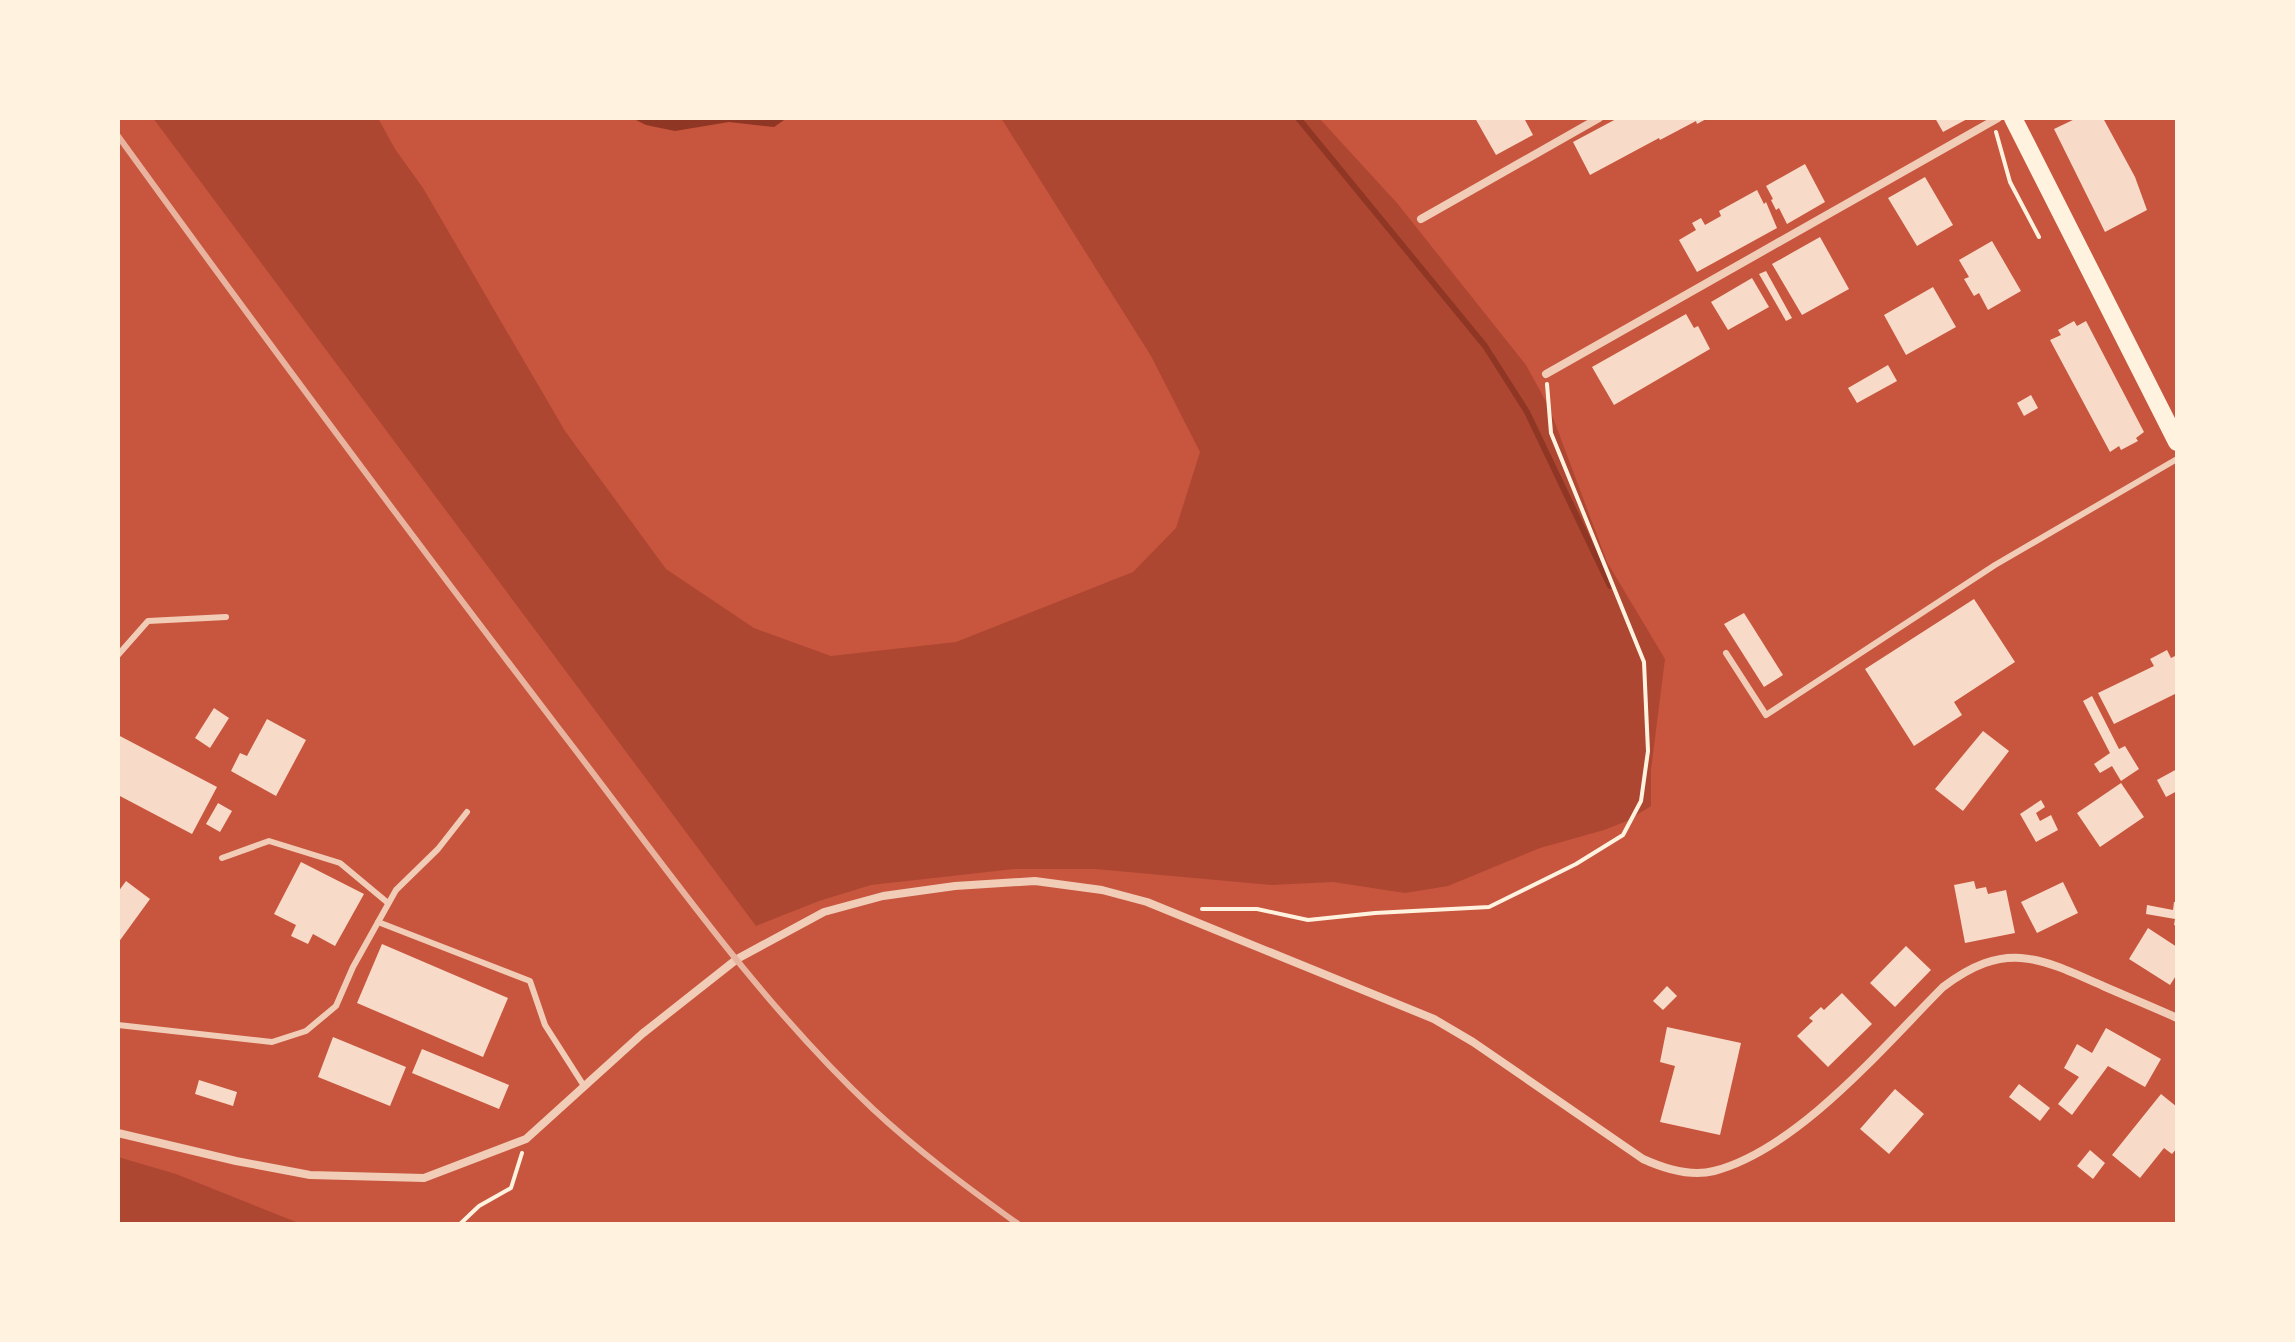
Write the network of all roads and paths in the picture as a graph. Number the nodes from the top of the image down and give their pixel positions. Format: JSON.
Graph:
{"nodes":[{"id":1,"x":1599,"y":118,"type":"edge"},
{"id":2,"x":2013,"y":118,"type":"edge"},
{"id":3,"x":1996,"y":119,"type":"edge"},
{"id":4,"x":1421,"y":219,"type":"dead end"},
{"id":5,"x":2039,"y":237,"type":"dead end"},
{"id":6,"x":1546,"y":374,"type":"joint"},
{"id":7,"x":2177,"y":442,"type":"edge"},
{"id":8,"x":2177,"y":459,"type":"edge"},
{"id":9,"x":226,"y":617,"type":"dead end"},
{"id":10,"x":1726,"y":653,"type":"dead end"},
{"id":11,"x":118,"y":655,"type":"edge"},
{"id":12,"x":467,"y":812,"type":"dead end"},
{"id":13,"x":222,"y":858,"type":"dead end"},
{"id":14,"x":388,"y":903,"type":"junction"},
{"id":15,"x":1165,"y":909,"type":"junction"},
{"id":16,"x":378,"y":922,"type":"junction"},
{"id":17,"x":2177,"y":1018,"type":"edge"},
{"id":18,"x":118,"y":1025,"type":"edge"},
{"id":19,"x":584,"y":1086,"type":"junction"},
{"id":20,"x":118,"y":1133,"type":"edge"},
{"id":21,"x":526,"y":1139,"type":"junction"},
{"id":22,"x":460,"y":1224,"type":"edge"}],
"edges":[{"from":1,"to":4,"type":"street"},
{"from":2,"to":7,"type":"main road"},
{"from":3,"to":5,"type":"path"},
{"from":3,"to":6,"type":"street"},
{"from":6,"to":15,"type":"path"},
{"from":8,"to":10,"type":"lane"},
{"from":9,"to":11,"type":"lane"},
{"from":12,"to":14,"type":"lane"},
{"from":13,"to":14,"type":"lane"},
{"from":14,"to":16,"type":"lane"},
{"from":15,"to":17,"type":"street"},
{"from":15,"to":19,"type":"street"},
{"from":16,"to":18,"type":"lane"},
{"from":16,"to":19,"type":"lane"},
{"from":19,"to":21,"type":"street"},
{"from":20,"to":21,"type":"street"},
{"from":21,"to":22,"type":"path"}]}
